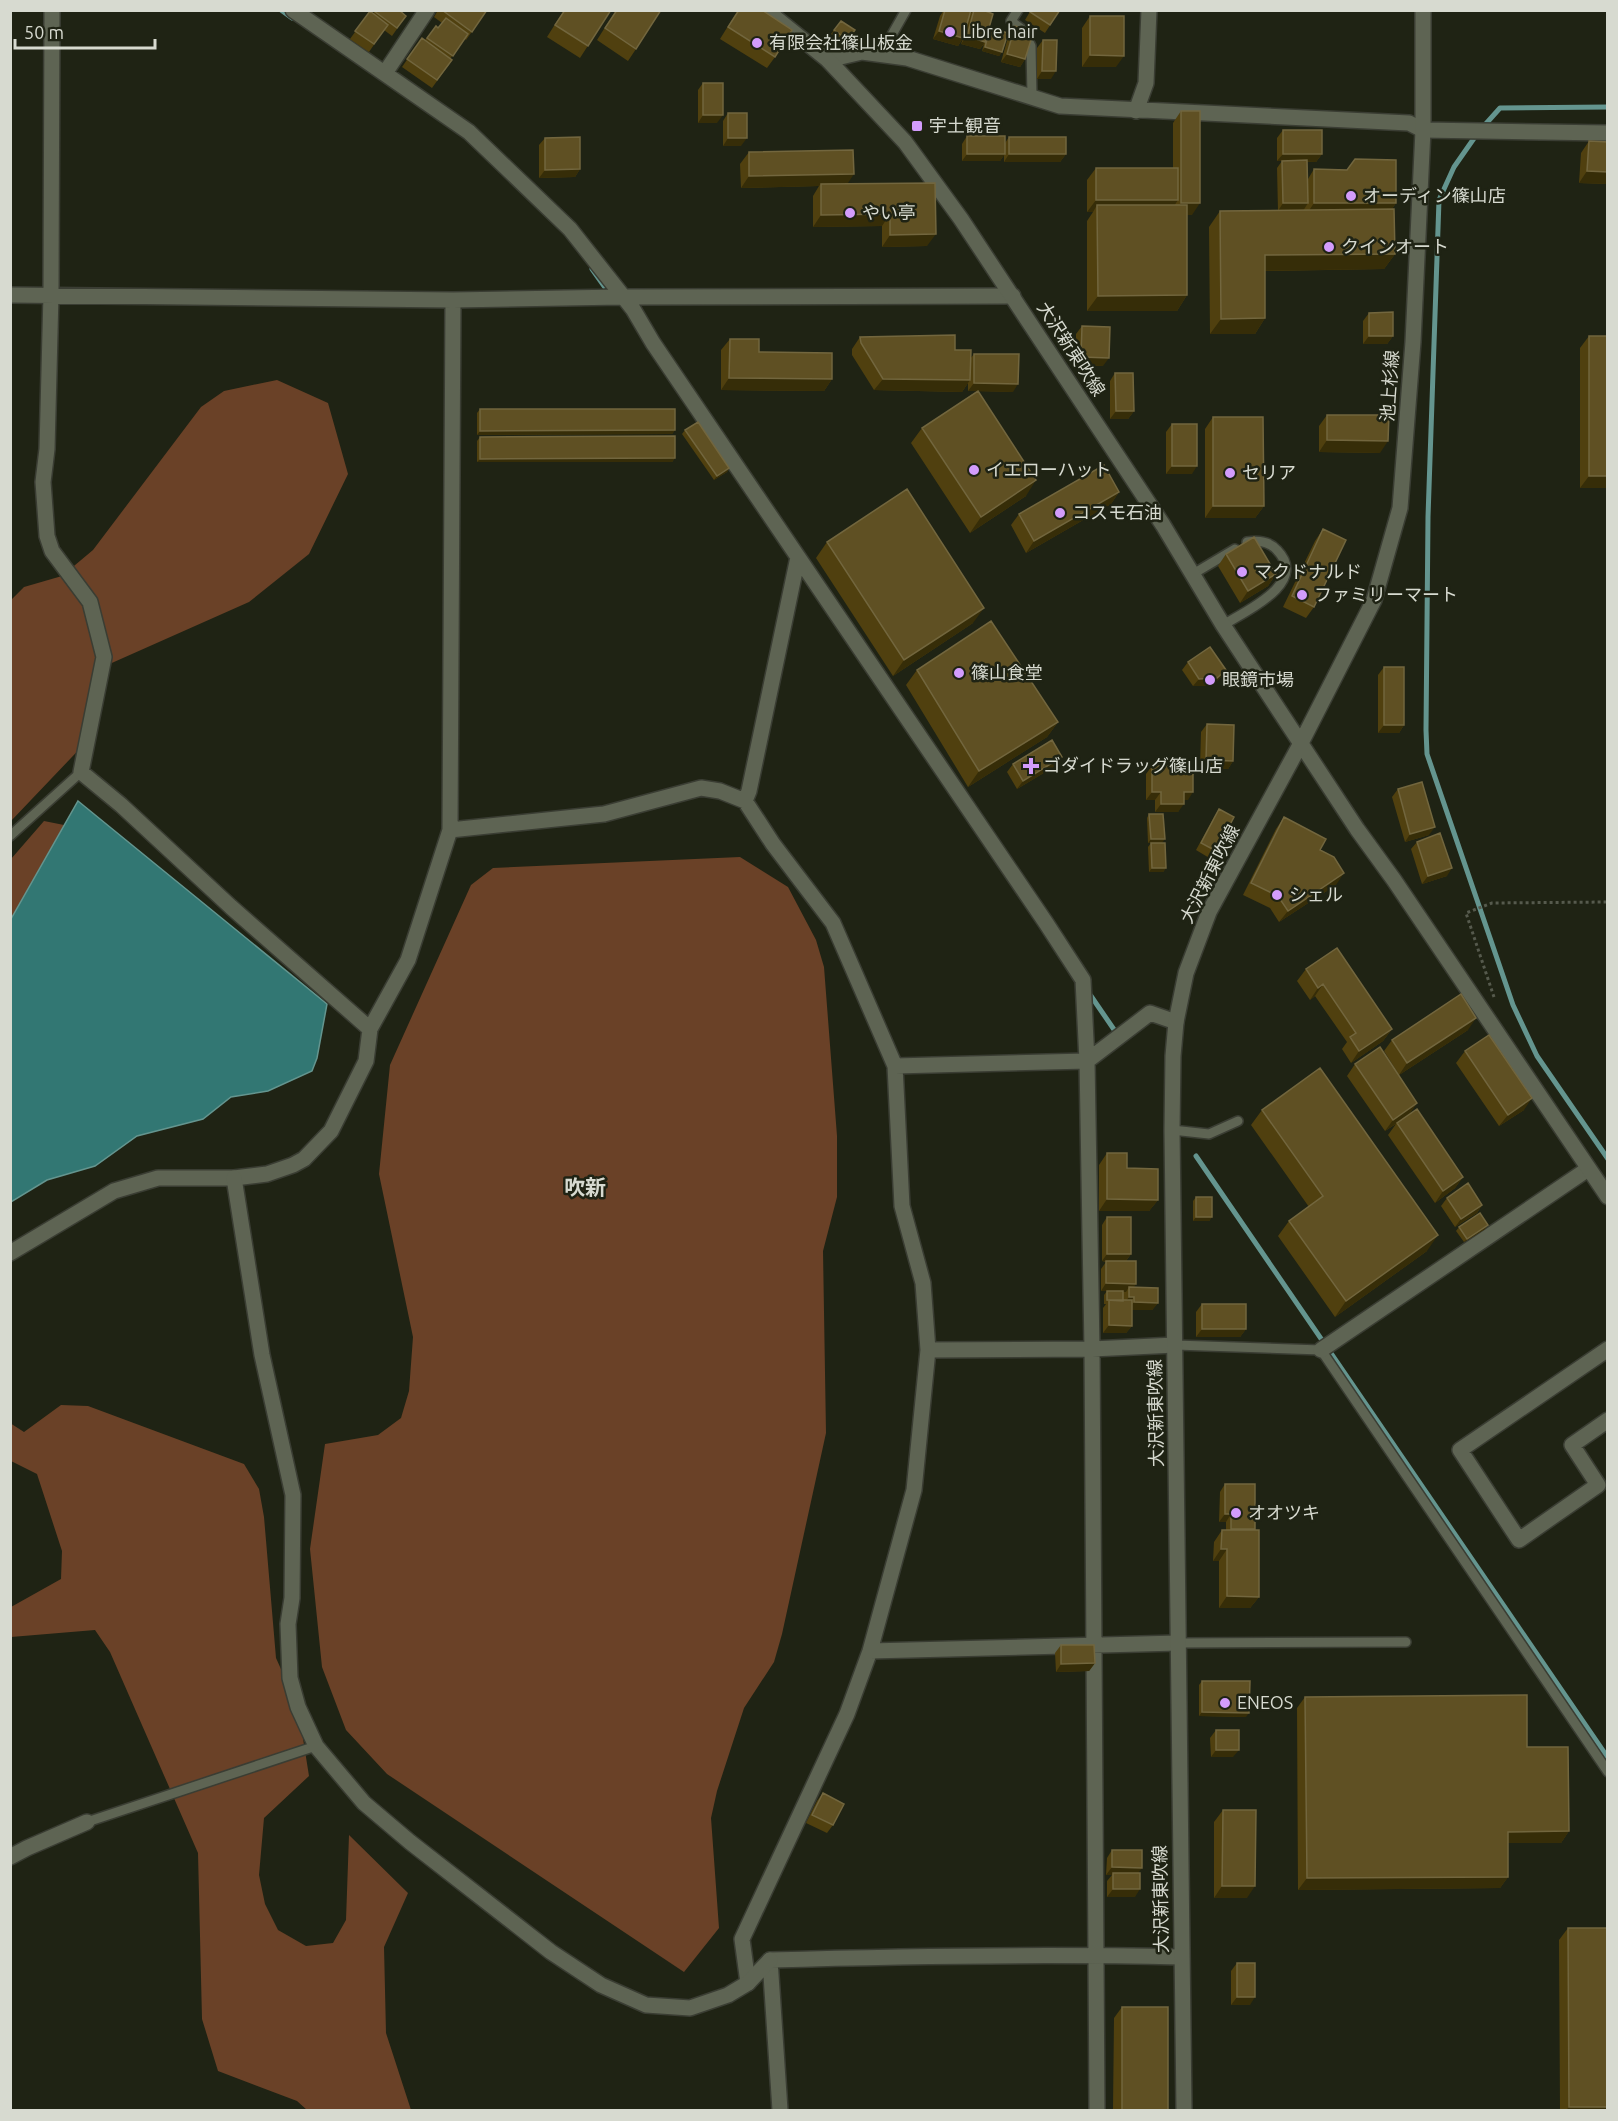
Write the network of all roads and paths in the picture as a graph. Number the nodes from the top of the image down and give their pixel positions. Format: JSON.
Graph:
{"nodes":[{"id":1,"x":52,"y":10,"type":"edge"},
{"id":2,"x":293,"y":10,"type":"edge"},
{"id":3,"x":427,"y":10,"type":"edge"},
{"id":4,"x":766,"y":10,"type":"edge"},
{"id":5,"x":906,"y":10,"type":"edge"},
{"id":6,"x":1018,"y":10,"type":"edge"},
{"id":7,"x":1149,"y":10,"type":"edge"},
{"id":8,"x":1423,"y":10,"type":"edge"},
{"id":9,"x":881,"y":54,"type":"junction"},
{"id":10,"x":828,"y":60,"type":"junction"},
{"id":11,"x":385,"y":74,"type":"junction"},
{"id":12,"x":1032,"y":97,"type":"junction"},
{"id":13,"x":1136,"y":111,"type":"junction"},
{"id":14,"x":1423,"y":130,"type":"junction"},
{"id":15,"x":1608,"y":133,"type":"edge"},
{"id":16,"x":51,"y":294,"type":"junction"},
{"id":17,"x":10,"y":295,"type":"edge"},
{"id":18,"x":1014,"y":296,"type":"junction"},
{"id":19,"x":621,"y":297,"type":"junction"},
{"id":20,"x":453,"y":300,"type":"junction"},
{"id":21,"x":798,"y":557,"type":"junction"},
{"id":22,"x":1193,"y":574,"type":"junction"},
{"id":23,"x":1223,"y":625,"type":"junction"},
{"id":24,"x":1301,"y":744,"type":"junction"},
{"id":25,"x":81,"y":772,"type":"junction"},
{"id":26,"x":745,"y":801,"type":"junction"},
{"id":27,"x":450,"y":830,"type":"junction"},
{"id":28,"x":10,"y":836,"type":"edge"},
{"id":29,"x":1608,"y":902,"type":"edge"},
{"id":30,"x":1495,"y":998,"type":"dead end"},
{"id":31,"x":1176,"y":1022,"type":"junction"},
{"id":32,"x":370,"y":1029,"type":"junction"},
{"id":33,"x":1087,"y":1061,"type":"junction"},
{"id":34,"x":896,"y":1066,"type":"junction"},
{"id":35,"x":1238,"y":1121,"type":"dead end"},
{"id":36,"x":1172,"y":1130,"type":"junction"},
{"id":37,"x":1588,"y":1169,"type":"junction"},
{"id":38,"x":234,"y":1178,"type":"junction"},
{"id":39,"x":1608,"y":1197,"type":"edge"},
{"id":40,"x":10,"y":1253,"type":"edge"},
{"id":41,"x":1175,"y":1345,"type":"junction"},
{"id":42,"x":1092,"y":1349,"type":"junction"},
{"id":43,"x":1608,"y":1349,"type":"edge"},
{"id":44,"x":928,"y":1350,"type":"junction"},
{"id":45,"x":1321,"y":1350,"type":"junction"},
{"id":46,"x":1608,"y":1420,"type":"edge"},
{"id":47,"x":1406,"y":1642,"type":"dead end"},
{"id":48,"x":1178,"y":1643,"type":"junction"},
{"id":49,"x":1093,"y":1645,"type":"junction"},
{"id":50,"x":870,"y":1651,"type":"junction"},
{"id":51,"x":316,"y":1746,"type":"junction"},
{"id":52,"x":1608,"y":1772,"type":"edge"},
{"id":53,"x":87,"y":1821,"type":"joint"},
{"id":54,"x":10,"y":1857,"type":"edge"},
{"id":55,"x":1096,"y":1955,"type":"junction"},
{"id":56,"x":1181,"y":1957,"type":"junction"},
{"id":57,"x":770,"y":1960,"type":"junction"},
{"id":58,"x":748,"y":1983,"type":"junction"},
{"id":59,"x":780,"y":2110,"type":"edge"},
{"id":60,"x":1097,"y":2110,"type":"edge"},
{"id":61,"x":1184,"y":2110,"type":"edge"}],
"edges":[{"from":1,"to":16,"type":"street"},
{"from":2,"to":11,"type":"street"},
{"from":3,"to":11,"type":"street"},
{"from":4,"to":10,"type":"street","name":"大沢新東吹線"},
{"from":5,"to":9,"type":"lane"},
{"from":6,"to":12,"type":"lane"},
{"from":7,"to":13,"type":"street"},
{"from":8,"to":14,"type":"street","name":"池上杉線"},
{"from":9,"to":10,"type":"street"},
{"from":9,"to":12,"type":"street"},
{"from":10,"to":18,"type":"street","name":"大沢新東吹線"},
{"from":11,"to":19,"type":"street"},
{"from":12,"to":13,"type":"street"},
{"from":13,"to":14,"type":"street"},
{"from":14,"to":15,"type":"street"},
{"from":14,"to":24,"type":"street","name":"池上杉線"},
{"from":16,"to":17,"type":"street"},
{"from":16,"to":20,"type":"street"},
{"from":16,"to":25,"type":"street"},
{"from":18,"to":19,"type":"street"},
{"from":18,"to":22,"type":"street","name":"大沢新東吹線"},
{"from":19,"to":20,"type":"street"},
{"from":19,"to":21,"type":"street"},
{"from":20,"to":27,"type":"street"},
{"from":21,"to":26,"type":"street"},
{"from":21,"to":33,"type":"street"},
{"from":22,"to":23,"type":"street","name":"大沢新東吹線"},
{"from":22,"to":23,"type":"lane"},
{"from":23,"to":24,"type":"street","name":"大沢新東吹線"},
{"from":24,"to":31,"type":"street","name":"大沢新東吹線"},
{"from":24,"to":37,"type":"street","name":"大沢新東吹線"},
{"from":25,"to":28,"type":"lane"},
{"from":25,"to":32,"type":"street"},
{"from":26,"to":27,"type":"street"},
{"from":26,"to":34,"type":"street"},
{"from":27,"to":32,"type":"street"},
{"from":29,"to":30,"type":"path"},
{"from":31,"to":33,"type":"street"},
{"from":31,"to":36,"type":"street","name":"大沢新東吹線"},
{"from":32,"to":38,"type":"street"},
{"from":33,"to":34,"type":"street"},
{"from":33,"to":42,"type":"street"},
{"from":34,"to":44,"type":"street"},
{"from":35,"to":36,"type":"lane"},
{"from":36,"to":41,"type":"street","name":"大沢新東吹線"},
{"from":37,"to":39,"type":"street","name":"大沢新東吹線"},
{"from":37,"to":45,"type":"street"},
{"from":38,"to":40,"type":"street"},
{"from":38,"to":51,"type":"street"},
{"from":41,"to":42,"type":"street"},
{"from":41,"to":45,"type":"lane"},
{"from":41,"to":48,"type":"street","name":"大沢新東吹線"},
{"from":42,"to":44,"type":"street"},
{"from":42,"to":49,"type":"street"},
{"from":43,"to":46,"type":"street"},
{"from":44,"to":50,"type":"street"},
{"from":45,"to":52,"type":"lane"},
{"from":47,"to":48,"type":"lane"},
{"from":48,"to":49,"type":"street"},
{"from":48,"to":56,"type":"street","name":"大沢新東吹線"},
{"from":49,"to":50,"type":"street"},
{"from":49,"to":55,"type":"street"},
{"from":50,"to":58,"type":"street"},
{"from":51,"to":53,"type":"lane"},
{"from":51,"to":58,"type":"street"},
{"from":53,"to":54,"type":"street"},
{"from":55,"to":56,"type":"street"},
{"from":55,"to":57,"type":"street"},
{"from":55,"to":60,"type":"street"},
{"from":56,"to":61,"type":"street","name":"大沢新東吹線"},
{"from":57,"to":58,"type":"street"},
{"from":57,"to":59,"type":"street"}]}
